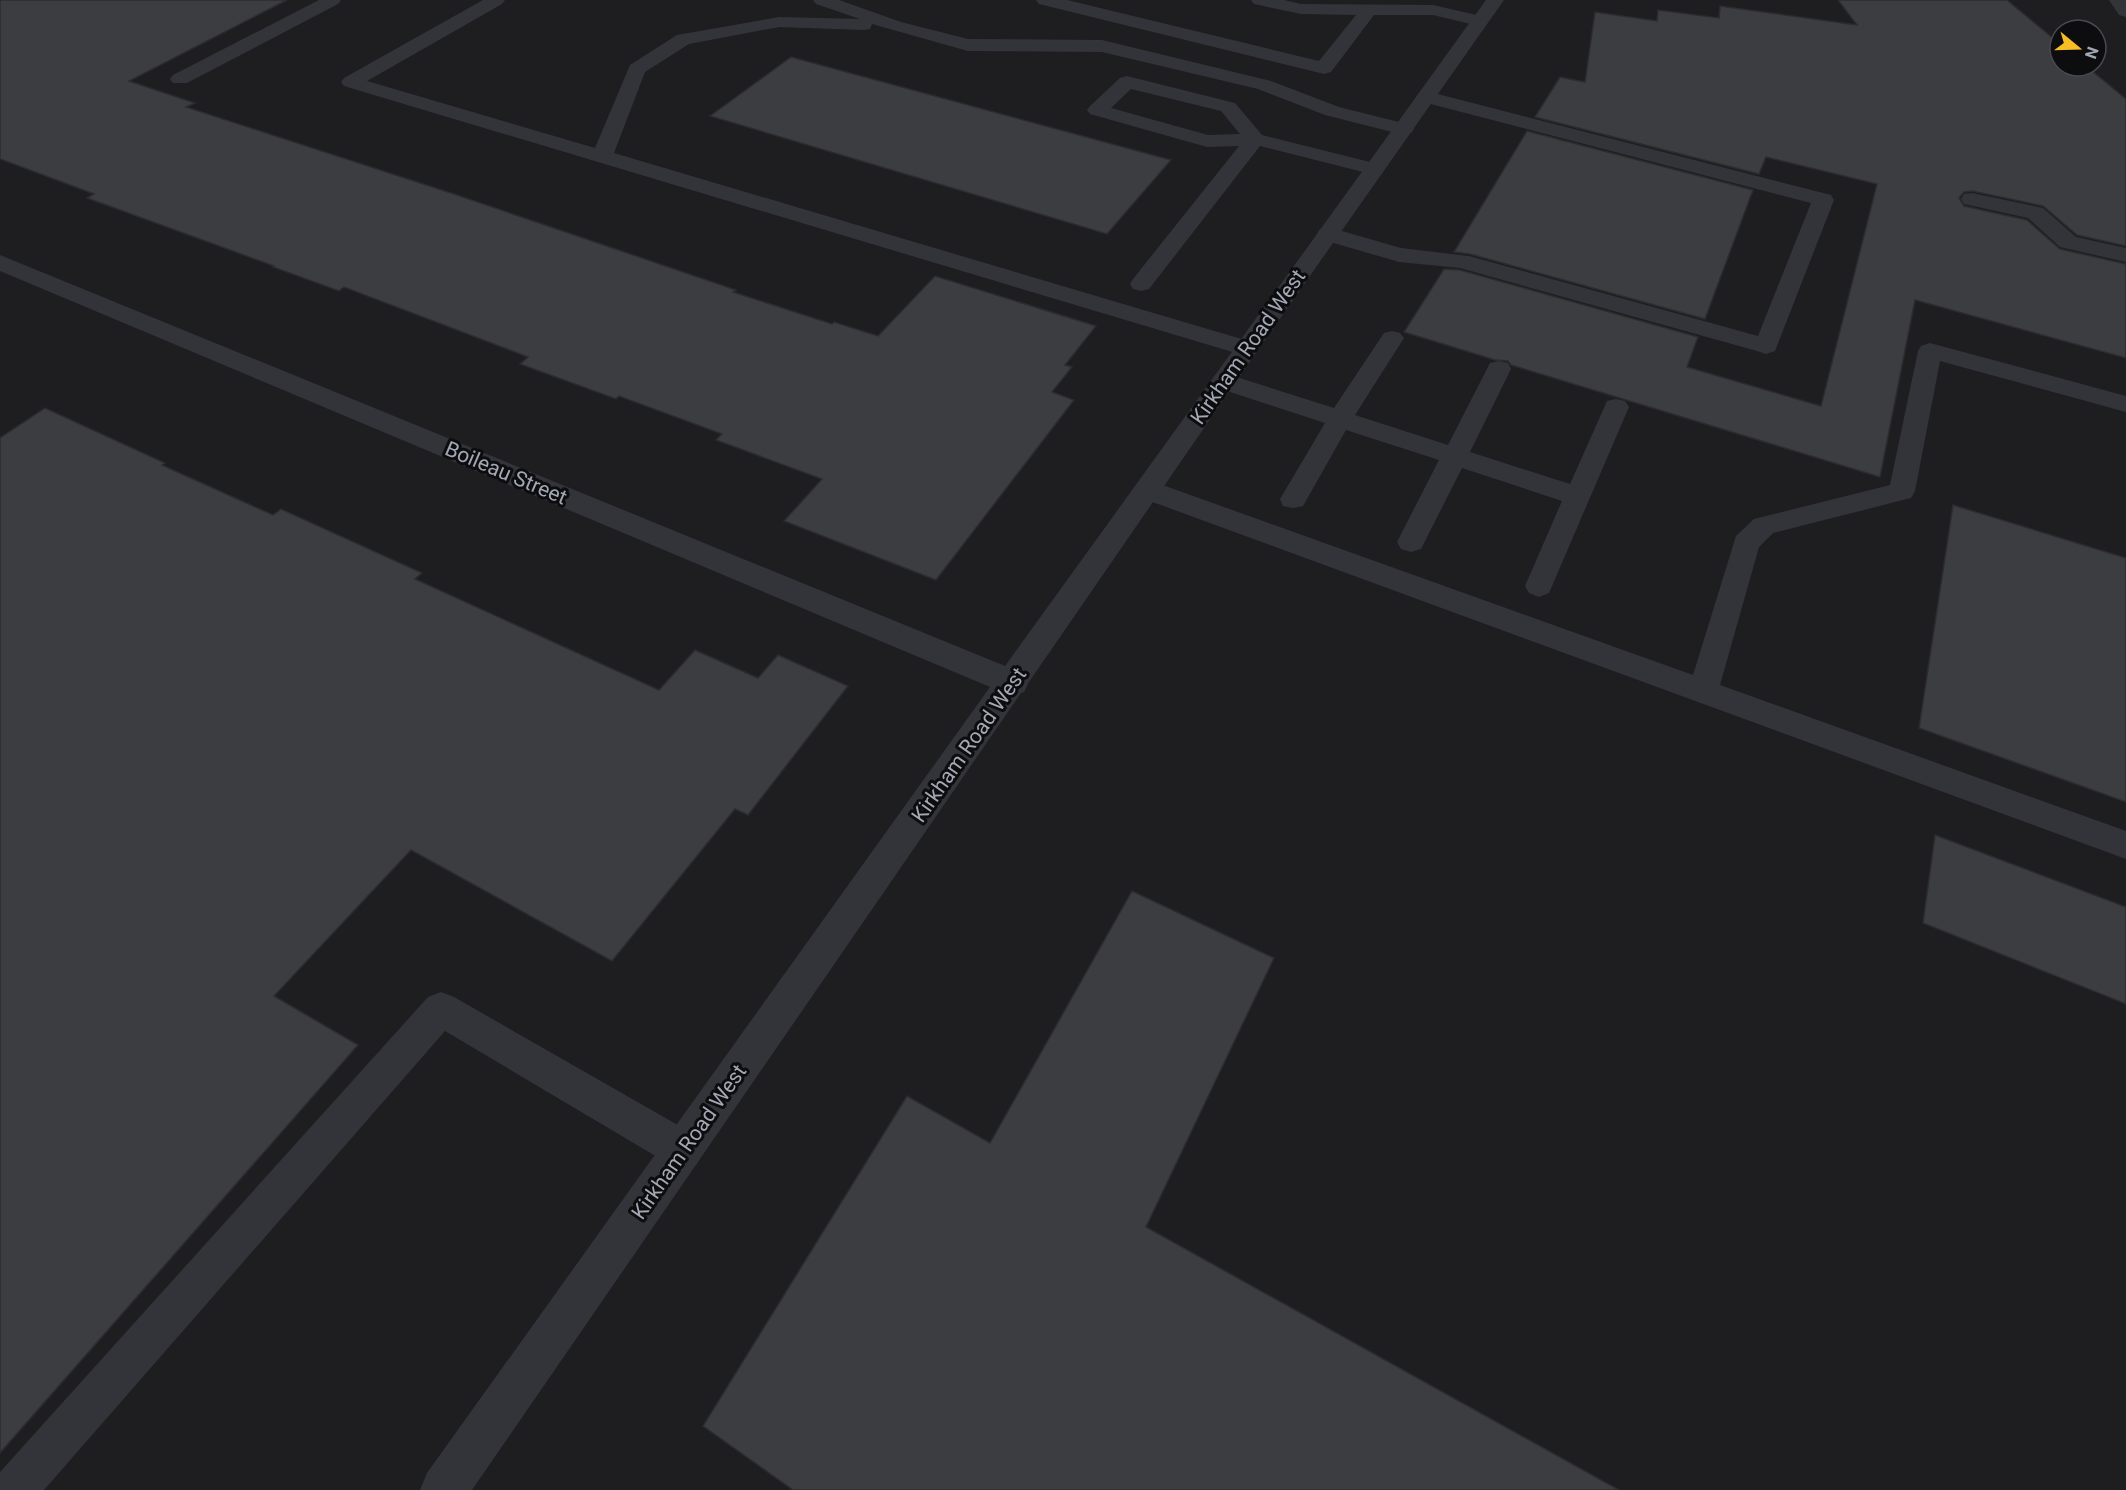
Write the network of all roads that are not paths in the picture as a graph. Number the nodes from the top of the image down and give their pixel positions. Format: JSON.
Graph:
{"nodes":[{"id":1,"x":332,"y":0,"type":"edge"},
{"id":2,"x":496,"y":0,"type":"edge"},
{"id":3,"x":822,"y":0,"type":"edge"},
{"id":4,"x":1045,"y":0,"type":"edge"},
{"id":5,"x":1260,"y":0,"type":"edge"},
{"id":6,"x":2118,"y":0,"type":"edge"},
{"id":7,"x":1369,"y":10,"type":"junction"},
{"id":8,"x":1487,"y":10,"type":"edge"},
{"id":9,"x":2126,"y":11,"type":"edge"},
{"id":10,"x":895,"y":26,"type":"junction"},
{"id":11,"x":180,"y":79,"type":"dead end"},
{"id":12,"x":1426,"y":97,"type":"junction"},
{"id":13,"x":1404,"y":129,"type":"junction"},
{"id":14,"x":1255,"y":139,"type":"junction"},
{"id":15,"x":602,"y":157,"type":"junction"},
{"id":16,"x":1374,"y":169,"type":"junction"},
{"id":17,"x":1972,"y":199,"type":"dead end"},
{"id":18,"x":1328,"y":234,"type":"junction"},
{"id":19,"x":2126,"y":255,"type":"edge"},
{"id":20,"x":0,"y":262,"type":"edge"},
{"id":21,"x":1141,"y":284,"type":"dead end"},
{"id":22,"x":1392,"y":338,"type":"dead end"},
{"id":23,"x":1246,"y":348,"type":"junction"},
{"id":24,"x":1499,"y":369,"type":"dead end"},
{"id":25,"x":1224,"y":381,"type":"junction"},
{"id":26,"x":2126,"y":404,"type":"edge"},
{"id":27,"x":1616,"y":407,"type":"dead end"},
{"id":28,"x":1340,"y":418,"type":"junction"},
{"id":29,"x":1455,"y":456,"type":"junction"},
{"id":30,"x":1148,"y":490,"type":"junction"},
{"id":31,"x":1577,"y":496,"type":"junction"},
{"id":32,"x":1293,"y":499,"type":"dead end"},
{"id":33,"x":1410,"y":542,"type":"dead end"},
{"id":34,"x":1539,"y":586,"type":"dead end"},
{"id":35,"x":1012,"y":683,"type":"junction"},
{"id":36,"x":1703,"y":692,"type":"junction"},
{"id":37,"x":2126,"y":845,"type":"edge"},
{"id":38,"x":683,"y":1150,"type":"junction"},
{"id":39,"x":14,"y":1490,"type":"edge"},
{"id":40,"x":444,"y":1490,"type":"edge"}],
"edges":[{"from":1,"to":11,"type":"lane"},
{"from":2,"to":15,"type":"lane"},
{"from":3,"to":10,"type":"lane"},
{"from":4,"to":7,"type":"lane"},
{"from":5,"to":7,"type":"lane"},
{"from":6,"to":9,"type":"street"},
{"from":7,"to":8,"type":"lane"},
{"from":8,"to":12,"type":"street","name":"Kirkham Road West"},
{"from":10,"to":13,"type":"lane"},
{"from":10,"to":15,"type":"lane"},
{"from":12,"to":13,"type":"street","name":"Kirkham Road West"},
{"from":12,"to":18,"type":"lane"},
{"from":13,"to":16,"type":"street","name":"Kirkham Road West"},
{"from":14,"to":14,"type":"lane"},
{"from":14,"to":16,"type":"lane"},
{"from":14,"to":21,"type":"lane"},
{"from":15,"to":23,"type":"lane"},
{"from":16,"to":18,"type":"street","name":"Kirkham Road West"},
{"from":17,"to":19,"type":"lane"},
{"from":18,"to":23,"type":"street","name":"Kirkham Road West"},
{"from":20,"to":35,"type":"street","name":"Boileau Street"},
{"from":22,"to":28,"type":"lane"},
{"from":23,"to":25,"type":"street","name":"Kirkham Road West"},
{"from":24,"to":29,"type":"lane"},
{"from":25,"to":28,"type":"lane"},
{"from":25,"to":30,"type":"street","name":"Kirkham Road West"},
{"from":26,"to":36,"type":"lane"},
{"from":27,"to":31,"type":"lane"},
{"from":28,"to":29,"type":"lane"},
{"from":28,"to":32,"type":"lane"},
{"from":29,"to":31,"type":"lane"},
{"from":29,"to":33,"type":"lane"},
{"from":30,"to":35,"type":"street","name":"Kirkham Road West"},
{"from":30,"to":36,"type":"lane"},
{"from":31,"to":34,"type":"lane"},
{"from":35,"to":38,"type":"street","name":"Kirkham Road West"},
{"from":36,"to":37,"type":"lane"},
{"from":38,"to":39,"type":"lane"},
{"from":38,"to":40,"type":"street","name":"Kirkham Road West"}]}
